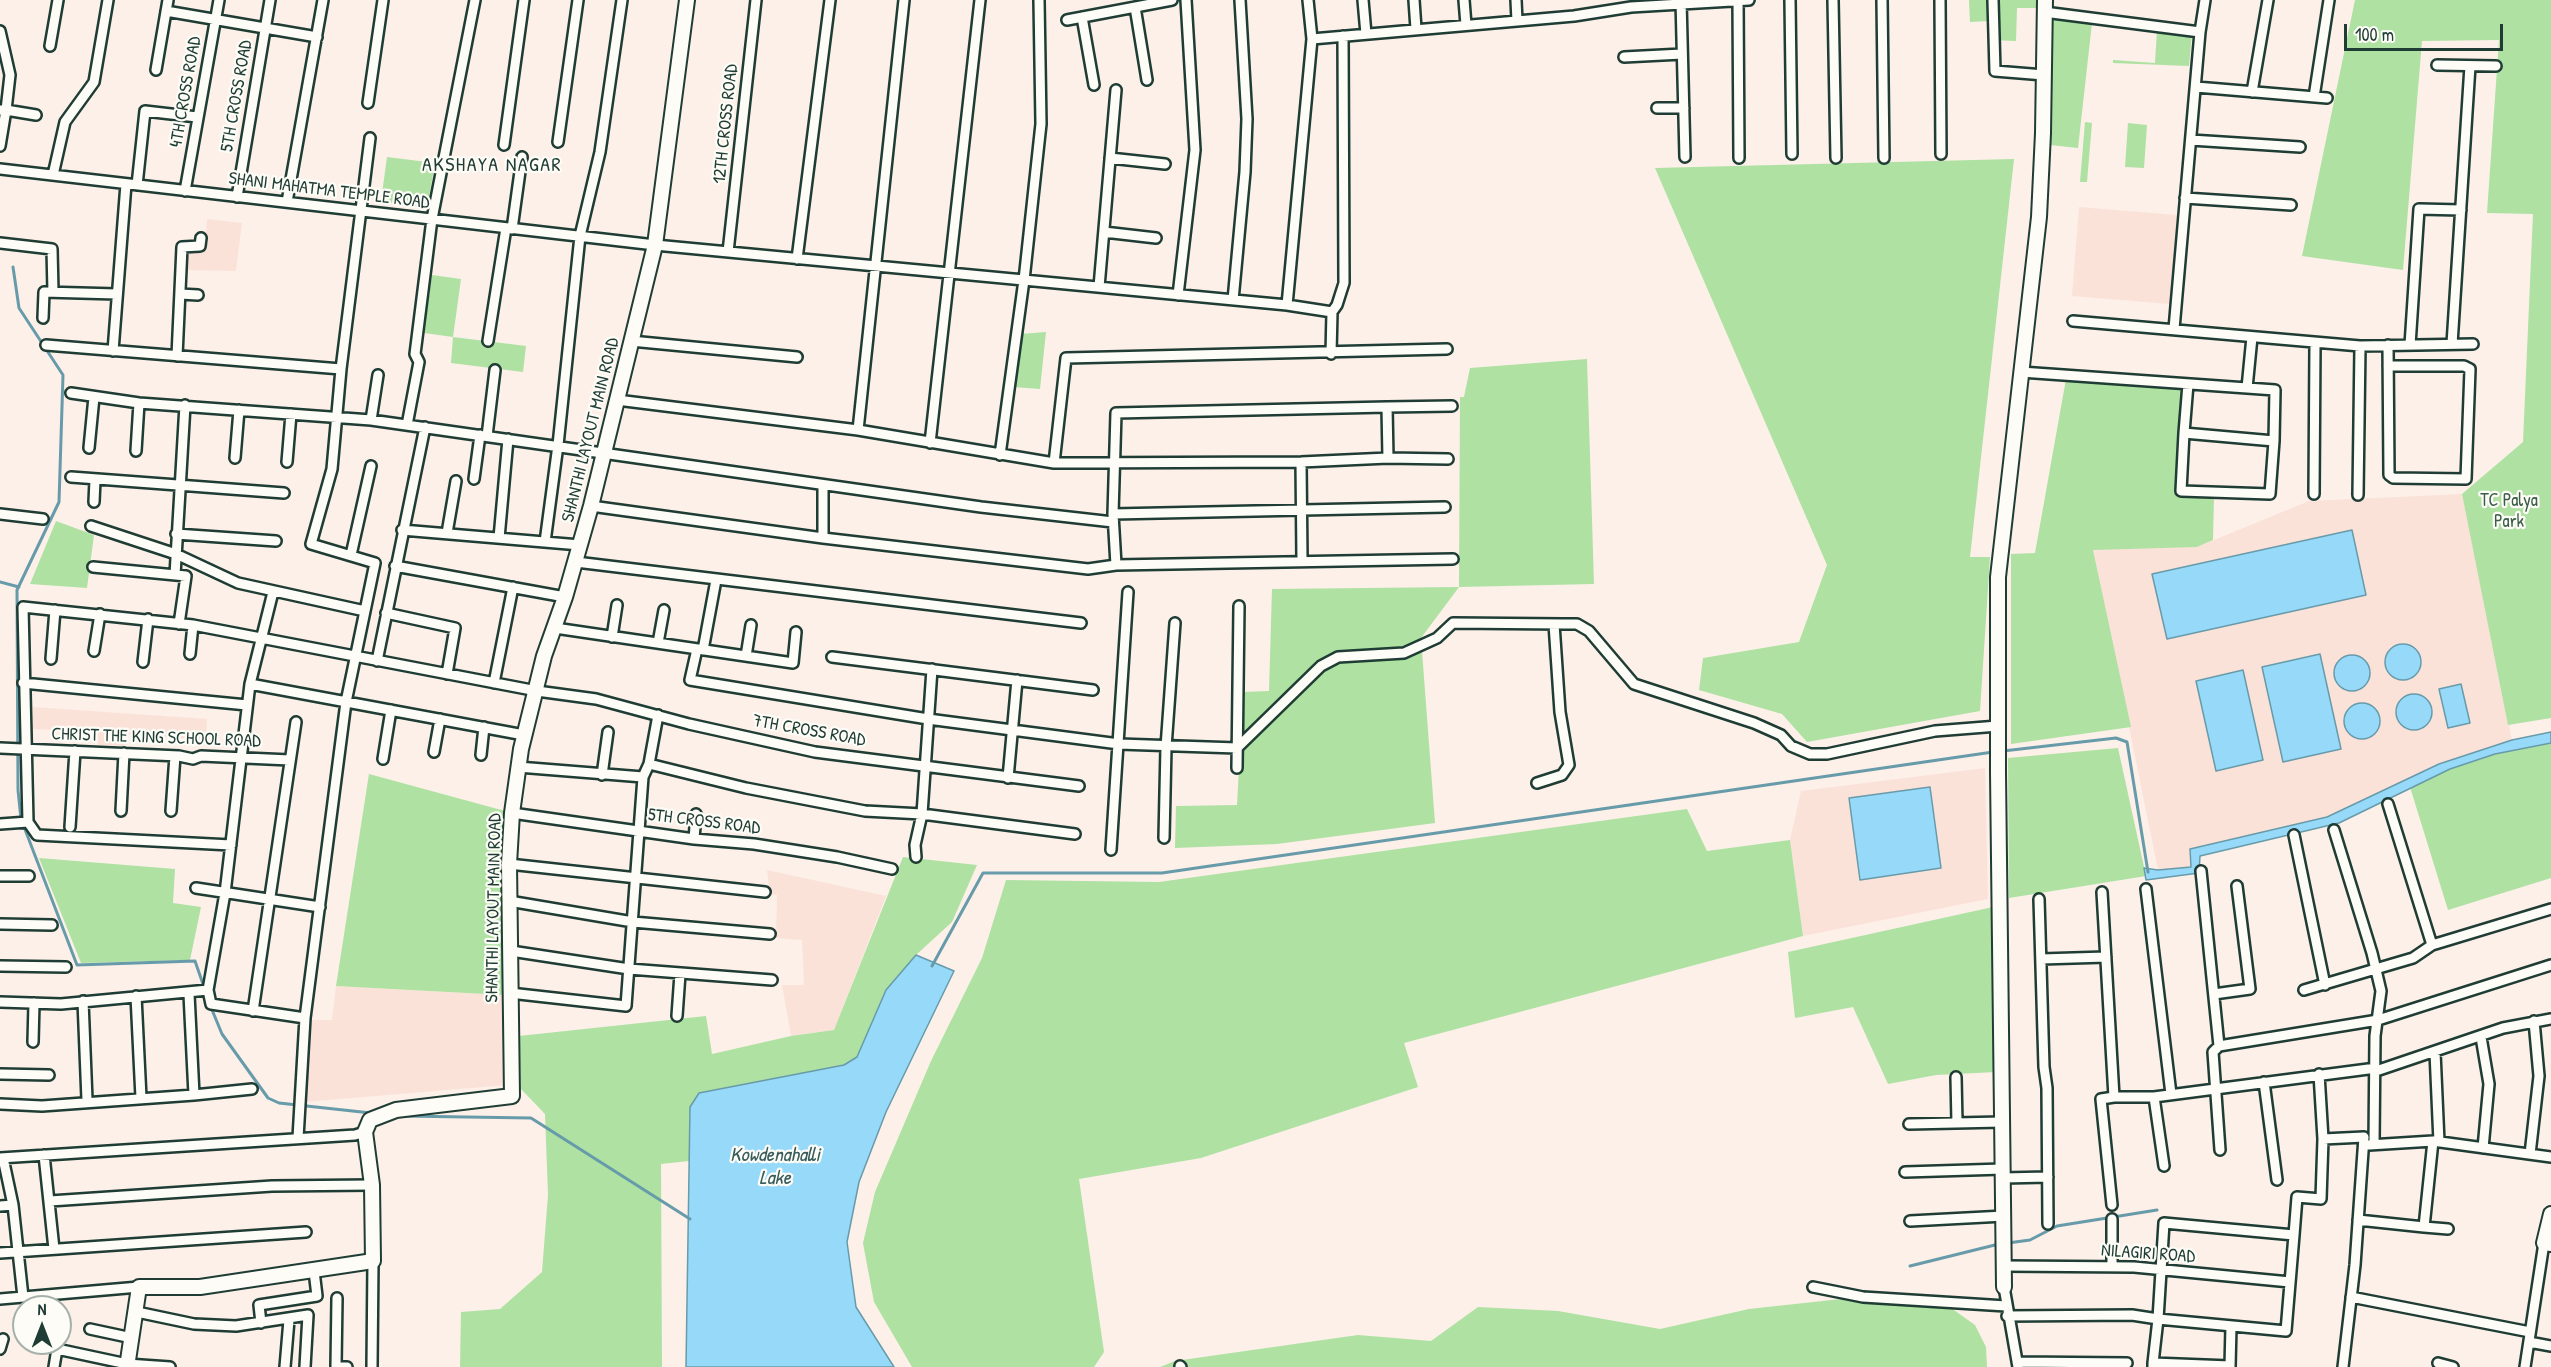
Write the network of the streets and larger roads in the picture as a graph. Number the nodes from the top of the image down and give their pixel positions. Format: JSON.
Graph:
{"nodes":[{"id":1,"x":58,"y":0,"type":"edge"},
{"id":2,"x":108,"y":0,"type":"edge"},
{"id":3,"x":168,"y":0,"type":"edge"},
{"id":4,"x":219,"y":0,"type":"edge"},
{"id":5,"x":270,"y":0,"type":"edge"},
{"id":6,"x":323,"y":0,"type":"edge"},
{"id":7,"x":383,"y":0,"type":"edge"},
{"id":8,"x":475,"y":0,"type":"edge"},
{"id":9,"x":524,"y":0,"type":"edge"},
{"id":10,"x":578,"y":0,"type":"edge"},
{"id":11,"x":622,"y":0,"type":"edge"},
{"id":12,"x":687,"y":0,"type":"edge"},
{"id":13,"x":756,"y":0,"type":"edge"},
{"id":14,"x":830,"y":0,"type":"edge"},
{"id":15,"x":904,"y":0,"type":"edge"},
{"id":16,"x":980,"y":0,"type":"edge"},
{"id":17,"x":1039,"y":0,"type":"edge"},
{"id":18,"x":1172,"y":0,"type":"edge"},
{"id":19,"x":1186,"y":0,"type":"edge"},
{"id":20,"x":1240,"y":0,"type":"edge"},
{"id":21,"x":1308,"y":0,"type":"edge"},
{"id":22,"x":1363,"y":0,"type":"edge"},
{"id":23,"x":1414,"y":0,"type":"edge"},
{"id":24,"x":1464,"y":0,"type":"edge"},
{"id":25,"x":1516,"y":0,"type":"edge"},
{"id":26,"x":1738,"y":0,"type":"edge"},
{"id":27,"x":1749,"y":0,"type":"edge"},
{"id":28,"x":1790,"y":0,"type":"edge"},
{"id":29,"x":1833,"y":0,"type":"edge"},
{"id":30,"x":1882,"y":0,"type":"edge"},
{"id":31,"x":1940,"y":0,"type":"edge"},
{"id":32,"x":1993,"y":0,"type":"edge"},
{"id":33,"x":2205,"y":0,"type":"edge"},
{"id":34,"x":2268,"y":0,"type":"edge"},
{"id":35,"x":2329,"y":0,"type":"edge"},
{"id":36,"x":1681,"y":2,"type":"edge"},
{"id":37,"x":1631,"y":3,"type":"edge"},
{"id":38,"x":2044,"y":6,"type":"edge"},
{"id":39,"x":1135,"y":7,"type":"junction"},
{"id":40,"x":166,"y":11,"type":"junction"},
{"id":41,"x":1082,"y":17,"type":"junction"},
{"id":42,"x":215,"y":20,"type":"junction"},
{"id":43,"x":1067,"y":20,"type":"dead end"},
{"id":44,"x":1517,"y":21,"type":"junction"},
{"id":45,"x":1466,"y":25,"type":"junction"},
{"id":46,"x":265,"y":29,"type":"junction"},
{"id":47,"x":1416,"y":29,"type":"junction"},
{"id":48,"x":0,"y":31,"type":"edge"},
{"id":49,"x":2200,"y":32,"type":"junction"},
{"id":50,"x":1366,"y":34,"type":"junction"},
{"id":51,"x":1344,"y":36,"type":"junction"},
{"id":52,"x":317,"y":37,"type":"junction"},
{"id":53,"x":1312,"y":39,"type":"junction"},
{"id":54,"x":50,"y":46,"type":"dead end"},
{"id":55,"x":1682,"y":54,"type":"junction"},
{"id":56,"x":1624,"y":57,"type":"dead end"},
{"id":57,"x":2437,"y":66,"type":"dead end"},
{"id":58,"x":2470,"y":66,"type":"junction"},
{"id":59,"x":2496,"y":66,"type":"dead end"},
{"id":60,"x":156,"y":70,"type":"dead end"},
{"id":61,"x":2044,"y":75,"type":"junction"},
{"id":62,"x":1147,"y":80,"type":"dead end"},
{"id":63,"x":1094,"y":85,"type":"dead end"},
{"id":64,"x":2196,"y":87,"type":"junction"},
{"id":65,"x":1116,"y":90,"type":"dead end"},
{"id":66,"x":2252,"y":92,"type":"junction"},
{"id":67,"x":2314,"y":97,"type":"junction"},
{"id":68,"x":2327,"y":99,"type":"dead end"},
{"id":69,"x":368,"y":103,"type":"dead end"},
{"id":70,"x":1657,"y":108,"type":"dead end"},
{"id":71,"x":1684,"y":108,"type":"junction"},
{"id":72,"x":3,"y":110,"type":"edge"},
{"id":73,"x":36,"y":115,"type":"dead end"},
{"id":74,"x":197,"y":117,"type":"junction"},
{"id":75,"x":370,"y":138,"type":"dead end"},
{"id":76,"x":2191,"y":141,"type":"junction"},
{"id":77,"x":558,"y":142,"type":"dead end"},
{"id":78,"x":504,"y":145,"type":"dead end"},
{"id":79,"x":0,"y":146,"type":"edge"},
{"id":80,"x":2300,"y":147,"type":"dead end"},
{"id":81,"x":1792,"y":154,"type":"dead end"},
{"id":82,"x":1941,"y":154,"type":"dead end"},
{"id":83,"x":522,"y":157,"type":"dead end"},
{"id":84,"x":1685,"y":157,"type":"dead end"},
{"id":85,"x":1739,"y":158,"type":"dead end"},
{"id":86,"x":1110,"y":159,"type":"junction"},
{"id":87,"x":1836,"y":159,"type":"dead end"},
{"id":88,"x":1884,"y":159,"type":"dead end"},
{"id":89,"x":1165,"y":164,"type":"dead end"},
{"id":90,"x":0,"y":169,"type":"edge"},
{"id":91,"x":53,"y":176,"type":"junction"},
{"id":92,"x":126,"y":184,"type":"junction"},
{"id":93,"x":137,"y":185,"type":"junction"},
{"id":94,"x":185,"y":191,"type":"junction"},
{"id":95,"x":237,"y":197,"type":"junction"},
{"id":96,"x":2185,"y":198,"type":"junction"},
{"id":97,"x":287,"y":202,"type":"junction"},
{"id":98,"x":2291,"y":205,"type":"dead end"},
{"id":99,"x":2460,"y":210,"type":"junction"},
{"id":100,"x":360,"y":211,"type":"junction"},
{"id":101,"x":432,"y":219,"type":"junction"},
{"id":102,"x":509,"y":228,"type":"junction"},
{"id":103,"x":1104,"y":232,"type":"junction"},
{"id":104,"x":580,"y":236,"type":"junction"},
{"id":105,"x":201,"y":238,"type":"dead end"},
{"id":106,"x":1156,"y":238,"type":"dead end"},
{"id":107,"x":0,"y":243,"type":"edge"},
{"id":108,"x":655,"y":245,"type":"junction"},
{"id":109,"x":728,"y":252,"type":"junction"},
{"id":110,"x":797,"y":259,"type":"junction"},
{"id":111,"x":875,"y":266,"type":"junction"},
{"id":112,"x":949,"y":273,"type":"junction"},
{"id":113,"x":1024,"y":280,"type":"junction"},
{"id":114,"x":1099,"y":287,"type":"junction"},
{"id":115,"x":53,"y":292,"type":"junction"},
{"id":116,"x":117,"y":294,"type":"junction"},
{"id":117,"x":180,"y":294,"type":"junction"},
{"id":118,"x":1178,"y":295,"type":"junction"},
{"id":119,"x":198,"y":296,"type":"dead end"},
{"id":120,"x":1233,"y":300,"type":"junction"},
{"id":121,"x":1287,"y":305,"type":"junction"},
{"id":122,"x":1332,"y":312,"type":"junction"},
{"id":123,"x":43,"y":318,"type":"dead end"},
{"id":124,"x":2073,"y":321,"type":"dead end"},
{"id":125,"x":2174,"y":329,"type":"junction"},
{"id":126,"x":2252,"y":337,"type":"junction"},
{"id":127,"x":488,"y":341,"type":"dead end"},
{"id":128,"x":632,"y":341,"type":"junction"},
{"id":129,"x":2315,"y":343,"type":"junction"},
{"id":130,"x":2451,"y":344,"type":"junction"},
{"id":131,"x":2473,"y":344,"type":"dead end"},
{"id":132,"x":46,"y":345,"type":"dead end"},
{"id":133,"x":2388,"y":345,"type":"junction"},
{"id":134,"x":2410,"y":345,"type":"junction"},
{"id":135,"x":2360,"y":346,"type":"junction"},
{"id":136,"x":1447,"y":349,"type":"dead end"},
{"id":137,"x":113,"y":351,"type":"junction"},
{"id":138,"x":1331,"y":354,"type":"junction"},
{"id":139,"x":177,"y":356,"type":"junction"},
{"id":140,"x":797,"y":357,"type":"dead end"},
{"id":141,"x":2388,"y":366,"type":"junction"},
{"id":142,"x":341,"y":369,"type":"junction"},
{"id":143,"x":495,"y":370,"type":"dead end"},
{"id":144,"x":2021,"y":372,"type":"junction"},
{"id":145,"x":378,"y":375,"type":"dead end"},
{"id":146,"x":2188,"y":384,"type":"junction"},
{"id":147,"x":2247,"y":388,"type":"junction"},
{"id":148,"x":70,"y":393,"type":"dead end"},
{"id":149,"x":94,"y":397,"type":"junction"},
{"id":150,"x":617,"y":400,"type":"junction"},
{"id":151,"x":140,"y":403,"type":"junction"},
{"id":152,"x":185,"y":405,"type":"junction"},
{"id":153,"x":1452,"y":406,"type":"dead end"},
{"id":154,"x":1387,"y":407,"type":"junction"},
{"id":155,"x":239,"y":410,"type":"junction"},
{"id":156,"x":291,"y":414,"type":"junction"},
{"id":157,"x":336,"y":419,"type":"junction"},
{"id":158,"x":371,"y":420,"type":"junction"},
{"id":159,"x":407,"y":425,"type":"junction"},
{"id":160,"x":425,"y":427,"type":"junction"},
{"id":161,"x":858,"y":430,"type":"junction"},
{"id":162,"x":2184,"y":433,"type":"junction"},
{"id":163,"x":483,"y":436,"type":"junction"},
{"id":164,"x":508,"y":439,"type":"junction"},
{"id":165,"x":2274,"y":441,"type":"junction"},
{"id":166,"x":930,"y":443,"type":"junction"},
{"id":167,"x":558,"y":445,"type":"junction"},
{"id":168,"x":89,"y":448,"type":"dead end"},
{"id":169,"x":136,"y":451,"type":"dead end"},
{"id":170,"x":605,"y":452,"type":"junction"},
{"id":171,"x":1000,"y":455,"type":"junction"},
{"id":172,"x":235,"y":458,"type":"dead end"},
{"id":173,"x":1388,"y":458,"type":"junction"},
{"id":174,"x":1448,"y":459,"type":"dead end"},
{"id":175,"x":287,"y":462,"type":"dead end"},
{"id":176,"x":1301,"y":462,"type":"junction"},
{"id":177,"x":1054,"y":463,"type":"junction"},
{"id":178,"x":1115,"y":464,"type":"junction"},
{"id":179,"x":371,"y":466,"type":"dead end"},
{"id":180,"x":70,"y":477,"type":"dead end"},
{"id":181,"x":474,"y":479,"type":"dead end"},
{"id":182,"x":95,"y":480,"type":"junction"},
{"id":183,"x":456,"y":481,"type":"dead end"},
{"id":184,"x":823,"y":484,"type":"junction"},
{"id":185,"x":180,"y":485,"type":"junction"},
{"id":186,"x":284,"y":493,"type":"dead end"},
{"id":187,"x":2314,"y":494,"type":"dead end"},
{"id":188,"x":2358,"y":495,"type":"dead end"},
{"id":189,"x":94,"y":502,"type":"dead end"},
{"id":190,"x":591,"y":506,"type":"junction"},
{"id":191,"x":1445,"y":507,"type":"dead end"},
{"id":192,"x":1302,"y":510,"type":"junction"},
{"id":193,"x":0,"y":514,"type":"edge"},
{"id":194,"x":1113,"y":518,"type":"junction"},
{"id":195,"x":43,"y":519,"type":"dead end"},
{"id":196,"x":91,"y":526,"type":"dead end"},
{"id":197,"x":402,"y":530,"type":"junction"},
{"id":198,"x":447,"y":533,"type":"junction"},
{"id":199,"x":176,"y":534,"type":"junction"},
{"id":200,"x":499,"y":538,"type":"junction"},
{"id":201,"x":823,"y":538,"type":"junction"},
{"id":202,"x":276,"y":541,"type":"dead end"},
{"id":203,"x":545,"y":542,"type":"junction"},
{"id":204,"x":580,"y":545,"type":"junction"},
{"id":205,"x":176,"y":554,"type":"junction"},
{"id":206,"x":351,"y":555,"type":"junction"},
{"id":207,"x":1453,"y":559,"type":"dead end"},
{"id":208,"x":1302,"y":560,"type":"junction"},
{"id":209,"x":576,"y":562,"type":"junction"},
{"id":210,"x":1116,"y":565,"type":"junction"},
{"id":211,"x":395,"y":566,"type":"junction"},
{"id":212,"x":93,"y":567,"type":"dead end"},
{"id":213,"x":175,"y":574,"type":"junction"},
{"id":214,"x":716,"y":580,"type":"junction"},
{"id":215,"x":513,"y":587,"type":"junction"},
{"id":216,"x":273,"y":592,"type":"junction"},
{"id":217,"x":1128,"y":592,"type":"dead end"},
{"id":218,"x":565,"y":597,"type":"junction"},
{"id":219,"x":617,"y":605,"type":"dead end"},
{"id":220,"x":1239,"y":606,"type":"dead end"},
{"id":221,"x":55,"y":610,"type":"junction"},
{"id":222,"x":664,"y":610,"type":"dead end"},
{"id":223,"x":365,"y":611,"type":"junction"},
{"id":224,"x":386,"y":613,"type":"junction"},
{"id":225,"x":100,"y":614,"type":"junction"},
{"id":226,"x":148,"y":619,"type":"junction"},
{"id":227,"x":1081,"y":623,"type":"dead end"},
{"id":228,"x":1175,"y":623,"type":"dead end"},
{"id":229,"x":179,"y":624,"type":"junction"},
{"id":230,"x":1554,"y":624,"type":"junction"},
{"id":231,"x":194,"y":625,"type":"junction"},
{"id":232,"x":751,"y":625,"type":"dead end"},
{"id":233,"x":555,"y":628,"type":"junction"},
{"id":234,"x":796,"y":632,"type":"dead end"},
{"id":235,"x":612,"y":637,"type":"junction"},
{"id":236,"x":260,"y":638,"type":"junction"},
{"id":237,"x":658,"y":643,"type":"junction"},
{"id":238,"x":700,"y":649,"type":"junction"},
{"id":239,"x":94,"y":651,"type":"dead end"},
{"id":240,"x":190,"y":654,"type":"dead end"},
{"id":241,"x":746,"y":656,"type":"junction"},
{"id":242,"x":355,"y":657,"type":"junction"},
{"id":243,"x":832,"y":657,"type":"dead end"},
{"id":244,"x":51,"y":659,"type":"dead end"},
{"id":245,"x":376,"y":661,"type":"junction"},
{"id":246,"x":142,"y":662,"type":"dead end"},
{"id":247,"x":932,"y":669,"type":"junction"},
{"id":248,"x":447,"y":674,"type":"junction"},
{"id":249,"x":1017,"y":680,"type":"junction"},
{"id":250,"x":23,"y":683,"type":"junction"},
{"id":251,"x":494,"y":683,"type":"junction"},
{"id":252,"x":250,"y":684,"type":"junction"},
{"id":253,"x":1093,"y":690,"type":"dead end"},
{"id":254,"x":537,"y":691,"type":"junction"},
{"id":255,"x":346,"y":702,"type":"junction"},
{"id":256,"x":247,"y":705,"type":"junction"},
{"id":257,"x":391,"y":710,"type":"junction"},
{"id":258,"x":658,"y":715,"type":"junction"},
{"id":259,"x":440,"y":719,"type":"junction"},
{"id":260,"x":928,"y":719,"type":"junction"},
{"id":261,"x":296,"y":722,"type":"dead end"},
{"id":262,"x":484,"y":727,"type":"junction"},
{"id":263,"x":1012,"y":729,"type":"junction"},
{"id":264,"x":1998,"y":731,"type":"junction"},
{"id":265,"x":608,"y":732,"type":"dead end"},
{"id":266,"x":524,"y":735,"type":"junction"},
{"id":267,"x":1119,"y":744,"type":"junction"},
{"id":268,"x":1166,"y":747,"type":"junction"},
{"id":269,"x":4,"y":748,"type":"edge"},
{"id":270,"x":1237,"y":748,"type":"junction"},
{"id":271,"x":24,"y":749,"type":"junction"},
{"id":272,"x":75,"y":751,"type":"junction"},
{"id":273,"x":434,"y":752,"type":"dead end"},
{"id":274,"x":124,"y":753,"type":"junction"},
{"id":275,"x":481,"y":755,"type":"dead end"},
{"id":276,"x":175,"y":756,"type":"junction"},
{"id":277,"x":242,"y":757,"type":"junction"},
{"id":278,"x":383,"y":759,"type":"dead end"},
{"id":279,"x":290,"y":760,"type":"junction"},
{"id":280,"x":649,"y":764,"type":"junction"},
{"id":281,"x":518,"y":767,"type":"junction"},
{"id":282,"x":925,"y":767,"type":"junction"},
{"id":283,"x":1237,"y":768,"type":"dead end"},
{"id":284,"x":602,"y":775,"type":"junction"},
{"id":285,"x":643,"y":777,"type":"junction"},
{"id":286,"x":1008,"y":778,"type":"junction"},
{"id":287,"x":1537,"y":783,"type":"dead end"},
{"id":288,"x":1079,"y":786,"type":"dead end"},
{"id":289,"x":2388,"y":804,"type":"dead end"},
{"id":290,"x":121,"y":811,"type":"dead end"},
{"id":291,"x":171,"y":811,"type":"dead end"},
{"id":292,"x":512,"y":813,"type":"junction"},
{"id":293,"x":696,"y":814,"type":"dead end"},
{"id":294,"x":922,"y":814,"type":"junction"},
{"id":295,"x":28,"y":822,"type":"junction"},
{"id":296,"x":0,"y":824,"type":"edge"},
{"id":297,"x":70,"y":827,"type":"dead end"},
{"id":298,"x":2334,"y":830,"type":"dead end"},
{"id":299,"x":639,"y":831,"type":"junction"},
{"id":300,"x":1075,"y":834,"type":"dead end"},
{"id":301,"x":2294,"y":834,"type":"dead end"},
{"id":302,"x":1164,"y":838,"type":"dead end"},
{"id":303,"x":694,"y":839,"type":"junction"},
{"id":304,"x":231,"y":845,"type":"junction"},
{"id":305,"x":1111,"y":850,"type":"dead end"},
{"id":306,"x":916,"y":857,"type":"dead end"},
{"id":307,"x":509,"y":864,"type":"junction"},
{"id":308,"x":892,"y":869,"type":"dead end"},
{"id":309,"x":2201,"y":871,"type":"dead end"},
{"id":310,"x":0,"y":876,"type":"edge"},
{"id":311,"x":29,"y":876,"type":"dead end"},
{"id":312,"x":636,"y":878,"type":"junction"},
{"id":313,"x":2236,"y":886,"type":"dead end"},
{"id":314,"x":196,"y":888,"type":"dead end"},
{"id":315,"x":2146,"y":889,"type":"dead end"},
{"id":316,"x":765,"y":892,"type":"dead end"},
{"id":317,"x":2102,"y":892,"type":"dead end"},
{"id":318,"x":225,"y":893,"type":"junction"},
{"id":319,"x":270,"y":899,"type":"junction"},
{"id":320,"x":2039,"y":899,"type":"dead end"},
{"id":321,"x":509,"y":901,"type":"junction"},
{"id":322,"x":320,"y":907,"type":"junction"},
{"id":323,"x":2551,"y":909,"type":"edge"},
{"id":324,"x":633,"y":922,"type":"junction"},
{"id":325,"x":0,"y":924,"type":"edge"},
{"id":326,"x":52,"y":925,"type":"dead end"},
{"id":327,"x":770,"y":934,"type":"dead end"},
{"id":328,"x":2432,"y":945,"type":"junction"},
{"id":329,"x":511,"y":951,"type":"junction"},
{"id":330,"x":2106,"y":957,"type":"junction"},
{"id":331,"x":2041,"y":959,"type":"junction"},
{"id":332,"x":0,"y":966,"type":"edge"},
{"id":333,"x":2551,"y":966,"type":"edge"},
{"id":334,"x":66,"y":967,"type":"dead end"},
{"id":335,"x":629,"y":969,"type":"junction"},
{"id":336,"x":2377,"y":970,"type":"junction"},
{"id":337,"x":680,"y":974,"type":"junction"},
{"id":338,"x":772,"y":980,"type":"dead end"},
{"id":339,"x":2325,"y":985,"type":"junction"},
{"id":340,"x":208,"y":990,"type":"junction"},
{"id":341,"x":2304,"y":990,"type":"dead end"},
{"id":342,"x":510,"y":993,"type":"junction"},
{"id":343,"x":189,"y":994,"type":"junction"},
{"id":344,"x":2214,"y":994,"type":"junction"},
{"id":345,"x":136,"y":996,"type":"junction"},
{"id":346,"x":83,"y":1001,"type":"junction"},
{"id":347,"x":0,"y":1002,"type":"edge"},
{"id":348,"x":34,"y":1003,"type":"junction"},
{"id":349,"x":253,"y":1011,"type":"junction"},
{"id":350,"x":677,"y":1016,"type":"dead end"},
{"id":351,"x":305,"y":1018,"type":"junction"},
{"id":352,"x":2551,"y":1019,"type":"edge"},
{"id":353,"x":2378,"y":1020,"type":"junction"},
{"id":354,"x":2534,"y":1022,"type":"junction"},
{"id":355,"x":2481,"y":1037,"type":"junction"},
{"id":356,"x":33,"y":1042,"type":"dead end"},
{"id":357,"x":2219,"y":1046,"type":"junction"},
{"id":358,"x":2435,"y":1052,"type":"junction"},
{"id":359,"x":2376,"y":1070,"type":"junction"},
{"id":360,"x":0,"y":1074,"type":"edge"},
{"id":361,"x":2319,"y":1074,"type":"junction"},
{"id":362,"x":49,"y":1075,"type":"dead end"},
{"id":363,"x":1956,"y":1077,"type":"dead end"},
{"id":364,"x":2264,"y":1082,"type":"junction"},
{"id":365,"x":252,"y":1089,"type":"dead end"},
{"id":366,"x":2214,"y":1089,"type":"junction"},
{"id":367,"x":2172,"y":1094,"type":"junction"},
{"id":368,"x":194,"y":1095,"type":"junction"},
{"id":369,"x":2114,"y":1097,"type":"junction"},
{"id":370,"x":2154,"y":1097,"type":"junction"},
{"id":371,"x":141,"y":1098,"type":"junction"},
{"id":372,"x":87,"y":1100,"type":"junction"},
{"id":373,"x":0,"y":1104,"type":"edge"},
{"id":374,"x":2002,"y":1122,"type":"junction"},
{"id":375,"x":1957,"y":1123,"type":"junction"},
{"id":376,"x":1909,"y":1124,"type":"dead end"},
{"id":377,"x":365,"y":1132,"type":"junction"},
{"id":378,"x":298,"y":1138,"type":"junction"},
{"id":379,"x":2323,"y":1139,"type":"junction"},
{"id":380,"x":2436,"y":1142,"type":"junction"},
{"id":381,"x":2374,"y":1144,"type":"junction"},
{"id":382,"x":2364,"y":1145,"type":"junction"},
{"id":383,"x":2483,"y":1148,"type":"junction"},
{"id":384,"x":2220,"y":1150,"type":"dead end"},
{"id":385,"x":2530,"y":1154,"type":"junction"},
{"id":386,"x":44,"y":1155,"type":"junction"},
{"id":387,"x":2551,"y":1157,"type":"edge"},
{"id":388,"x":1,"y":1158,"type":"edge"},
{"id":389,"x":2163,"y":1166,"type":"dead end"},
{"id":390,"x":1905,"y":1172,"type":"dead end"},
{"id":391,"x":2003,"y":1173,"type":"junction"},
{"id":392,"x":2048,"y":1177,"type":"junction"},
{"id":393,"x":2277,"y":1180,"type":"dead end"},
{"id":394,"x":372,"y":1185,"type":"junction"},
{"id":395,"x":50,"y":1201,"type":"junction"},
{"id":396,"x":13,"y":1205,"type":"junction"},
{"id":397,"x":2112,"y":1205,"type":"dead end"},
{"id":398,"x":0,"y":1206,"type":"edge"},
{"id":399,"x":2551,"y":1214,"type":"edge"},
{"id":400,"x":2004,"y":1216,"type":"junction"},
{"id":401,"x":2112,"y":1219,"type":"dead end"},
{"id":402,"x":2358,"y":1220,"type":"junction"},
{"id":403,"x":1910,"y":1221,"type":"dead end"},
{"id":404,"x":2048,"y":1224,"type":"dead end"},
{"id":405,"x":2424,"y":1227,"type":"junction"},
{"id":406,"x":2448,"y":1229,"type":"dead end"},
{"id":407,"x":306,"y":1232,"type":"dead end"},
{"id":408,"x":2294,"y":1235,"type":"junction"},
{"id":409,"x":2548,"y":1244,"type":"edge"},
{"id":410,"x":54,"y":1249,"type":"junction"},
{"id":411,"x":17,"y":1251,"type":"junction"},
{"id":412,"x":0,"y":1252,"type":"edge"},
{"id":413,"x":373,"y":1261,"type":"junction"},
{"id":414,"x":2004,"y":1266,"type":"junction"},
{"id":415,"x":2112,"y":1267,"type":"junction"},
{"id":416,"x":2161,"y":1270,"type":"junction"},
{"id":417,"x":314,"y":1271,"type":"junction"},
{"id":418,"x":2290,"y":1282,"type":"junction"},
{"id":419,"x":139,"y":1287,"type":"junction"},
{"id":420,"x":1813,"y":1287,"type":"dead end"},
{"id":421,"x":2004,"y":1287,"type":"joint"},
{"id":422,"x":23,"y":1295,"type":"edge"},
{"id":423,"x":46,"y":1295,"type":"edge"},
{"id":424,"x":2351,"y":1297,"type":"junction"},
{"id":425,"x":337,"y":1298,"type":"dead end"},
{"id":426,"x":2007,"y":1311,"type":"junction"},
{"id":427,"x":137,"y":1312,"type":"junction"},
{"id":428,"x":2158,"y":1319,"type":"junction"},
{"id":429,"x":289,"y":1320,"type":"junction"},
{"id":430,"x":261,"y":1323,"type":"junction"},
{"id":431,"x":2231,"y":1326,"type":"junction"},
{"id":432,"x":90,"y":1329,"type":"dead end"},
{"id":433,"x":2530,"y":1337,"type":"junction"},
{"id":434,"x":132,"y":1338,"type":"junction"},
{"id":435,"x":2551,"y":1346,"type":"edge"},
{"id":436,"x":2127,"y":1363,"type":"dead end"},
{"id":437,"x":2438,"y":1363,"type":"dead end"},
{"id":438,"x":2017,"y":1365,"type":"edge"},
{"id":439,"x":2153,"y":1365,"type":"edge"},
{"id":440,"x":127,"y":1366,"type":"edge"},
{"id":441,"x":336,"y":1366,"type":"edge"},
{"id":442,"x":54,"y":1367,"type":"edge"},
{"id":443,"x":170,"y":1367,"type":"edge"},
{"id":444,"x":285,"y":1367,"type":"edge"},
{"id":445,"x":305,"y":1367,"type":"edge"},
{"id":446,"x":347,"y":1367,"type":"edge"},
{"id":447,"x":372,"y":1367,"type":"edge"},
{"id":448,"x":2230,"y":1367,"type":"edge"},
{"id":449,"x":2343,"y":1367,"type":"edge"},
{"id":450,"x":2453,"y":1367,"type":"edge"},
{"id":451,"x":2525,"y":1367,"type":"edge"}],
"edges":[{"from":1,"to":54,"type":"street"},
{"from":2,"to":91,"type":"street"},
{"from":3,"to":40,"type":"street"},
{"from":4,"to":42,"type":"street","name":"4TH CROSS ROAD"},
{"from":5,"to":46,"type":"street","name":"5TH CROSS ROAD"},
{"from":6,"to":52,"type":"street"},
{"from":7,"to":69,"type":"street"},
{"from":8,"to":101,"type":"street"},
{"from":9,"to":78,"type":"street"},
{"from":10,"to":77,"type":"street"},
{"from":11,"to":104,"type":"street"},
{"from":12,"to":108,"type":"street","name":"SHANTHI LAYOUT MAIN ROAD"},
{"from":13,"to":109,"type":"street","name":"12TH CROSS ROAD"},
{"from":14,"to":110,"type":"street"},
{"from":15,"to":111,"type":"street"},
{"from":16,"to":112,"type":"street"},
{"from":17,"to":113,"type":"street"},
{"from":18,"to":39,"type":"street"},
{"from":19,"to":118,"type":"street"},
{"from":20,"to":120,"type":"street"},
{"from":21,"to":53,"type":"street"},
{"from":22,"to":50,"type":"street"},
{"from":23,"to":47,"type":"street"},
{"from":24,"to":45,"type":"street"},
{"from":25,"to":44,"type":"street"},
{"from":26,"to":27,"type":"street"},
{"from":26,"to":36,"type":"street"},
{"from":26,"to":85,"type":"street"},
{"from":28,"to":81,"type":"street"},
{"from":29,"to":87,"type":"street"},
{"from":30,"to":88,"type":"street"},
{"from":31,"to":82,"type":"street"},
{"from":32,"to":61,"type":"street"},
{"from":33,"to":49,"type":"street"},
{"from":34,"to":66,"type":"street"},
{"from":35,"to":67,"type":"street"},
{"from":36,"to":37,"type":"street"},
{"from":36,"to":55,"type":"street"},
{"from":37,"to":44,"type":"street"},
{"from":38,"to":49,"type":"street"},
{"from":38,"to":61,"type":"street"},
{"from":39,"to":41,"type":"street"},
{"from":39,"to":62,"type":"street"},
{"from":40,"to":42,"type":"street"},
{"from":40,"to":60,"type":"street"},
{"from":41,"to":43,"type":"street"},
{"from":41,"to":63,"type":"street"},
{"from":42,"to":46,"type":"street"},
{"from":42,"to":74,"type":"street","name":"4TH CROSS ROAD"},
{"from":44,"to":45,"type":"street"},
{"from":45,"to":47,"type":"street"},
{"from":46,"to":52,"type":"street"},
{"from":46,"to":95,"type":"street","name":"5TH CROSS ROAD"},
{"from":47,"to":50,"type":"street"},
{"from":48,"to":72,"type":"street"},
{"from":49,"to":64,"type":"street"},
{"from":50,"to":51,"type":"street"},
{"from":51,"to":53,"type":"street"},
{"from":51,"to":122,"type":"street"},
{"from":52,"to":97,"type":"street"},
{"from":53,"to":121,"type":"street"},
{"from":55,"to":56,"type":"street"},
{"from":55,"to":71,"type":"street"},
{"from":57,"to":58,"type":"street"},
{"from":58,"to":59,"type":"street"},
{"from":58,"to":99,"type":"street"},
{"from":61,"to":144,"type":"street"},
{"from":64,"to":66,"type":"street"},
{"from":64,"to":76,"type":"street"},
{"from":65,"to":86,"type":"street"},
{"from":66,"to":67,"type":"street"},
{"from":67,"to":68,"type":"street"},
{"from":70,"to":71,"type":"street"},
{"from":71,"to":84,"type":"street"},
{"from":72,"to":73,"type":"street"},
{"from":72,"to":79,"type":"street"},
{"from":74,"to":93,"type":"street"},
{"from":74,"to":94,"type":"street","name":"4TH CROSS ROAD"},
{"from":75,"to":100,"type":"street"},
{"from":76,"to":80,"type":"street"},
{"from":76,"to":96,"type":"street"},
{"from":83,"to":102,"type":"street"},
{"from":86,"to":89,"type":"street"},
{"from":86,"to":103,"type":"street"},
{"from":90,"to":91,"type":"street","name":"SHANI MAHATMA TEMPLE ROAD"},
{"from":91,"to":92,"type":"street","name":"SHANI MAHATMA TEMPLE ROAD"},
{"from":92,"to":93,"type":"street","name":"SHANI MAHATMA TEMPLE ROAD"},
{"from":92,"to":116,"type":"street"},
{"from":93,"to":94,"type":"street","name":"SHANI MAHATMA TEMPLE ROAD"},
{"from":94,"to":95,"type":"street","name":"SHANI MAHATMA TEMPLE ROAD"},
{"from":95,"to":97,"type":"street","name":"SHANI MAHATMA TEMPLE ROAD"},
{"from":96,"to":98,"type":"street"},
{"from":96,"to":125,"type":"street"},
{"from":97,"to":100,"type":"street","name":"SHANI MAHATMA TEMPLE ROAD"},
{"from":99,"to":130,"type":"street"},
{"from":99,"to":134,"type":"street"},
{"from":100,"to":101,"type":"street","name":"SHANI MAHATMA TEMPLE ROAD"},
{"from":100,"to":142,"type":"street"},
{"from":101,"to":102,"type":"street","name":"SHANI MAHATMA TEMPLE ROAD"},
{"from":101,"to":159,"type":"street"},
{"from":102,"to":104,"type":"street","name":"SHANI MAHATMA TEMPLE ROAD"},
{"from":102,"to":127,"type":"street"},
{"from":103,"to":106,"type":"street"},
{"from":103,"to":114,"type":"street"},
{"from":104,"to":108,"type":"street","name":"SHANI MAHATMA TEMPLE ROAD"},
{"from":104,"to":167,"type":"street"},
{"from":105,"to":117,"type":"street"},
{"from":107,"to":115,"type":"street"},
{"from":108,"to":109,"type":"street","name":"SHANI MAHATMA TEMPLE ROAD"},
{"from":108,"to":128,"type":"street","name":"SHANTHI LAYOUT MAIN ROAD"},
{"from":109,"to":110,"type":"street","name":"SHANI MAHATMA TEMPLE ROAD"},
{"from":110,"to":111,"type":"street","name":"SHANI MAHATMA TEMPLE ROAD"},
{"from":111,"to":112,"type":"street","name":"SHANI MAHATMA TEMPLE ROAD"},
{"from":111,"to":161,"type":"street"},
{"from":112,"to":113,"type":"street","name":"SHANI MAHATMA TEMPLE ROAD"},
{"from":112,"to":166,"type":"street"},
{"from":113,"to":114,"type":"street","name":"SHANI MAHATMA TEMPLE ROAD"},
{"from":113,"to":171,"type":"street"},
{"from":114,"to":118,"type":"street","name":"SHANI MAHATMA TEMPLE ROAD"},
{"from":115,"to":116,"type":"street"},
{"from":115,"to":123,"type":"street"},
{"from":116,"to":137,"type":"street"},
{"from":117,"to":119,"type":"street"},
{"from":117,"to":139,"type":"street"},
{"from":118,"to":120,"type":"street","name":"SHANI MAHATMA TEMPLE ROAD"},
{"from":120,"to":121,"type":"street","name":"SHANI MAHATMA TEMPLE ROAD"},
{"from":121,"to":122,"type":"street","name":"SHANI MAHATMA TEMPLE ROAD"},
{"from":122,"to":138,"type":"street"},
{"from":124,"to":125,"type":"street"},
{"from":125,"to":126,"type":"street"},
{"from":126,"to":129,"type":"street"},
{"from":126,"to":147,"type":"street"},
{"from":128,"to":140,"type":"street"},
{"from":128,"to":150,"type":"street","name":"SHANTHI LAYOUT MAIN ROAD"},
{"from":129,"to":135,"type":"street"},
{"from":129,"to":187,"type":"street"},
{"from":130,"to":131,"type":"street"},
{"from":130,"to":134,"type":"street"},
{"from":132,"to":137,"type":"street"},
{"from":133,"to":134,"type":"street"},
{"from":133,"to":135,"type":"street"},
{"from":133,"to":141,"type":"street"},
{"from":135,"to":188,"type":"street"},
{"from":136,"to":138,"type":"street"},
{"from":137,"to":139,"type":"street"},
{"from":138,"to":177,"type":"street"},
{"from":139,"to":142,"type":"street"},
{"from":141,"to":141,"type":"street"},
{"from":142,"to":157,"type":"street"},
{"from":143,"to":163,"type":"street"},
{"from":144,"to":146,"type":"street"},
{"from":144,"to":264,"type":"street"},
{"from":145,"to":158,"type":"street"},
{"from":146,"to":147,"type":"street"},
{"from":146,"to":162,"type":"street"},
{"from":147,"to":165,"type":"street"},
{"from":148,"to":149,"type":"street"},
{"from":149,"to":151,"type":"street"},
{"from":149,"to":168,"type":"street"},
{"from":150,"to":161,"type":"street"},
{"from":150,"to":170,"type":"street","name":"SHANTHI LAYOUT MAIN ROAD"},
{"from":151,"to":152,"type":"street"},
{"from":151,"to":169,"type":"street"},
{"from":152,"to":155,"type":"street"},
{"from":152,"to":185,"type":"street"},
{"from":153,"to":154,"type":"street"},
{"from":154,"to":173,"type":"street"},
{"from":154,"to":178,"type":"street"},
{"from":155,"to":156,"type":"street"},
{"from":155,"to":172,"type":"street"},
{"from":156,"to":157,"type":"street"},
{"from":156,"to":175,"type":"street"},
{"from":157,"to":158,"type":"street"},
{"from":157,"to":206,"type":"street"},
{"from":158,"to":159,"type":"street"},
{"from":159,"to":160,"type":"street"},
{"from":160,"to":163,"type":"street"},
{"from":160,"to":197,"type":"street"},
{"from":161,"to":166,"type":"street"},
{"from":162,"to":165,"type":"street"},
{"from":162,"to":165,"type":"street"},
{"from":163,"to":164,"type":"street"},
{"from":163,"to":181,"type":"street"},
{"from":164,"to":167,"type":"street"},
{"from":164,"to":200,"type":"street"},
{"from":166,"to":171,"type":"street"},
{"from":167,"to":170,"type":"street"},
{"from":167,"to":203,"type":"street"},
{"from":170,"to":184,"type":"street"},
{"from":170,"to":190,"type":"street","name":"SHANTHI LAYOUT MAIN ROAD"},
{"from":171,"to":177,"type":"street"},
{"from":173,"to":174,"type":"street"},
{"from":173,"to":176,"type":"street"},
{"from":176,"to":178,"type":"street"},
{"from":176,"to":192,"type":"street"},
{"from":177,"to":178,"type":"street"},
{"from":178,"to":194,"type":"street"},
{"from":179,"to":206,"type":"street"},
{"from":180,"to":182,"type":"street"},
{"from":182,"to":185,"type":"street"},
{"from":182,"to":189,"type":"street"},
{"from":183,"to":198,"type":"street"},
{"from":184,"to":194,"type":"street"},
{"from":184,"to":201,"type":"street"},
{"from":185,"to":186,"type":"street"},
{"from":185,"to":199,"type":"street"},
{"from":190,"to":201,"type":"street"},
{"from":190,"to":204,"type":"street","name":"SHANTHI LAYOUT MAIN ROAD"},
{"from":191,"to":192,"type":"street"},
{"from":192,"to":194,"type":"street"},
{"from":192,"to":208,"type":"street"},
{"from":193,"to":195,"type":"street"},
{"from":194,"to":210,"type":"street"},
{"from":196,"to":205,"type":"street"},
{"from":197,"to":198,"type":"street"},
{"from":197,"to":211,"type":"street"},
{"from":198,"to":200,"type":"street"},
{"from":199,"to":202,"type":"street"},
{"from":199,"to":205,"type":"street"},
{"from":200,"to":203,"type":"street"},
{"from":201,"to":210,"type":"street"},
{"from":203,"to":204,"type":"street"},
{"from":204,"to":209,"type":"street","name":"SHANTHI LAYOUT MAIN ROAD"},
{"from":205,"to":213,"type":"street"},
{"from":205,"to":216,"type":"street"},
{"from":206,"to":223,"type":"street"},
{"from":207,"to":208,"type":"street"},
{"from":208,"to":210,"type":"street"},
{"from":209,"to":214,"type":"street"},
{"from":209,"to":218,"type":"street","name":"SHANTHI LAYOUT MAIN ROAD"},
{"from":211,"to":215,"type":"street"},
{"from":211,"to":224,"type":"street"},
{"from":212,"to":213,"type":"street"},
{"from":213,"to":229,"type":"street"},
{"from":214,"to":227,"type":"street"},
{"from":214,"to":238,"type":"street"},
{"from":215,"to":218,"type":"street"},
{"from":215,"to":251,"type":"street"},
{"from":216,"to":223,"type":"street"},
{"from":216,"to":236,"type":"street"},
{"from":217,"to":267,"type":"street"},
{"from":218,"to":233,"type":"street","name":"SHANTHI LAYOUT MAIN ROAD"},
{"from":219,"to":235,"type":"street"},
{"from":220,"to":270,"type":"street"},
{"from":221,"to":225,"type":"street","name":"7TH CROSS ROAD"},
{"from":221,"to":244,"type":"street"},
{"from":221,"to":250,"type":"street","name":"7TH CROSS ROAD"},
{"from":222,"to":237,"type":"street"},
{"from":223,"to":242,"type":"street"},
{"from":224,"to":245,"type":"street"},
{"from":224,"to":248,"type":"street"},
{"from":225,"to":226,"type":"street","name":"7TH CROSS ROAD"},
{"from":225,"to":239,"type":"street"},
{"from":226,"to":229,"type":"street","name":"7TH CROSS ROAD"},
{"from":226,"to":246,"type":"street"},
{"from":228,"to":268,"type":"street"},
{"from":229,"to":231,"type":"street","name":"7TH CROSS ROAD"},
{"from":230,"to":264,"type":"street"},
{"from":230,"to":270,"type":"street"},
{"from":230,"to":287,"type":"street"},
{"from":231,"to":236,"type":"street","name":"7TH CROSS ROAD"},
{"from":231,"to":240,"type":"street"},
{"from":232,"to":241,"type":"street"},
{"from":233,"to":235,"type":"street"},
{"from":233,"to":254,"type":"street","name":"SHANTHI LAYOUT MAIN ROAD"},
{"from":234,"to":241,"type":"street"},
{"from":235,"to":237,"type":"street"},
{"from":236,"to":242,"type":"street","name":"7TH CROSS ROAD"},
{"from":236,"to":252,"type":"street"},
{"from":237,"to":238,"type":"street"},
{"from":238,"to":241,"type":"street"},
{"from":238,"to":260,"type":"street"},
{"from":242,"to":245,"type":"street","name":"7TH CROSS ROAD"},
{"from":242,"to":255,"type":"street"},
{"from":243,"to":247,"type":"street"},
{"from":245,"to":248,"type":"street","name":"7TH CROSS ROAD"},
{"from":247,"to":249,"type":"street"},
{"from":247,"to":260,"type":"street"},
{"from":248,"to":251,"type":"street","name":"7TH CROSS ROAD"},
{"from":249,"to":253,"type":"street"},
{"from":249,"to":263,"type":"street"},
{"from":250,"to":256,"type":"street"},
{"from":250,"to":271,"type":"street"},
{"from":251,"to":254,"type":"street","name":"7TH CROSS ROAD"},
{"from":252,"to":255,"type":"street"},
{"from":252,"to":256,"type":"street"},
{"from":254,"to":258,"type":"street","name":"7TH CROSS ROAD"},
{"from":254,"to":266,"type":"street","name":"SHANTHI LAYOUT MAIN ROAD"},
{"from":255,"to":257,"type":"street"},
{"from":255,"to":322,"type":"street"},
{"from":256,"to":277,"type":"street"},
{"from":257,"to":259,"type":"street"},
{"from":257,"to":278,"type":"street"},
{"from":258,"to":280,"type":"street"},
{"from":258,"to":282,"type":"street","name":"7TH CROSS ROAD"},
{"from":259,"to":262,"type":"street"},
{"from":259,"to":273,"type":"street"},
{"from":260,"to":263,"type":"street"},
{"from":260,"to":282,"type":"street"},
{"from":261,"to":279,"type":"street"},
{"from":262,"to":266,"type":"street"},
{"from":262,"to":275,"type":"street"},
{"from":263,"to":267,"type":"street"},
{"from":263,"to":286,"type":"street"},
{"from":264,"to":374,"type":"street"},
{"from":265,"to":284,"type":"street"},
{"from":266,"to":281,"type":"street","name":"SHANTHI LAYOUT MAIN ROAD"},
{"from":267,"to":268,"type":"street"},
{"from":267,"to":305,"type":"street"},
{"from":268,"to":270,"type":"street"},
{"from":268,"to":302,"type":"street"},
{"from":269,"to":271,"type":"street","name":"CHRIST THE KING SCHOOL ROAD"},
{"from":270,"to":283,"type":"street"},
{"from":271,"to":272,"type":"street","name":"CHRIST THE KING SCHOOL ROAD"},
{"from":271,"to":295,"type":"street"},
{"from":272,"to":274,"type":"street","name":"CHRIST THE KING SCHOOL ROAD"},
{"from":272,"to":297,"type":"street"},
{"from":274,"to":276,"type":"street","name":"CHRIST THE KING SCHOOL ROAD"},
{"from":274,"to":290,"type":"street"},
{"from":276,"to":277,"type":"street","name":"CHRIST THE KING SCHOOL ROAD"},
{"from":276,"to":291,"type":"street"},
{"from":277,"to":279,"type":"street","name":"CHRIST THE KING SCHOOL ROAD"},
{"from":277,"to":304,"type":"street"},
{"from":279,"to":319,"type":"street"},
{"from":280,"to":285,"type":"street"},
{"from":280,"to":294,"type":"street"},
{"from":281,"to":284,"type":"street"},
{"from":281,"to":292,"type":"street","name":"SHANTHI LAYOUT MAIN ROAD"},
{"from":282,"to":286,"type":"street","name":"7TH CROSS ROAD"},
{"from":282,"to":294,"type":"street"},
{"from":284,"to":285,"type":"street"},
{"from":285,"to":299,"type":"street"},
{"from":286,"to":288,"type":"street","name":"7TH CROSS ROAD"},
{"from":289,"to":328,"type":"street"},
{"from":292,"to":299,"type":"street","name":"5TH CROSS ROAD"},
{"from":292,"to":307,"type":"street","name":"SHANTHI LAYOUT MAIN ROAD"},
{"from":293,"to":303,"type":"street"},
{"from":294,"to":300,"type":"street"},
{"from":294,"to":306,"type":"street"},
{"from":295,"to":296,"type":"street"},
{"from":295,"to":304,"type":"street"},
{"from":298,"to":336,"type":"street"},
{"from":299,"to":303,"type":"street","name":"5TH CROSS ROAD"},
{"from":299,"to":312,"type":"street"},
{"from":301,"to":339,"type":"street"},
{"from":303,"to":308,"type":"street","name":"5TH CROSS ROAD"},
{"from":304,"to":318,"type":"street"},
{"from":307,"to":312,"type":"street"},
{"from":307,"to":321,"type":"street","name":"SHANTHI LAYOUT MAIN ROAD"},
{"from":309,"to":344,"type":"street"},
{"from":310,"to":311,"type":"street"},
{"from":312,"to":316,"type":"street"},
{"from":312,"to":324,"type":"street"},
{"from":313,"to":344,"type":"street"},
{"from":314,"to":318,"type":"street"},
{"from":315,"to":367,"type":"street"},
{"from":317,"to":330,"type":"street"},
{"from":318,"to":319,"type":"street"},
{"from":318,"to":340,"type":"street"},
{"from":319,"to":322,"type":"street"},
{"from":319,"to":349,"type":"street"},
{"from":320,"to":331,"type":"street"},
{"from":321,"to":324,"type":"street"},
{"from":321,"to":329,"type":"street","name":"SHANTHI LAYOUT MAIN ROAD"},
{"from":322,"to":351,"type":"street"},
{"from":323,"to":328,"type":"street"},
{"from":324,"to":327,"type":"street"},
{"from":324,"to":335,"type":"street"},
{"from":325,"to":326,"type":"street"},
{"from":328,"to":336,"type":"street"},
{"from":329,"to":335,"type":"street"},
{"from":329,"to":342,"type":"street","name":"SHANTHI LAYOUT MAIN ROAD"},
{"from":330,"to":331,"type":"street"},
{"from":330,"to":369,"type":"street"},
{"from":331,"to":392,"type":"street"},
{"from":332,"to":334,"type":"street"},
{"from":333,"to":353,"type":"street"},
{"from":335,"to":337,"type":"street"},
{"from":335,"to":342,"type":"street"},
{"from":336,"to":339,"type":"street"},
{"from":336,"to":353,"type":"street"},
{"from":337,"to":338,"type":"street"},
{"from":337,"to":350,"type":"street"},
{"from":339,"to":341,"type":"street"},
{"from":340,"to":343,"type":"street"},
{"from":340,"to":349,"type":"street"},
{"from":342,"to":377,"type":"street","name":"SHANTHI LAYOUT MAIN ROAD"},
{"from":343,"to":345,"type":"street"},
{"from":343,"to":368,"type":"street"},
{"from":344,"to":357,"type":"street"},
{"from":345,"to":346,"type":"street"},
{"from":345,"to":371,"type":"street"},
{"from":346,"to":348,"type":"street"},
{"from":346,"to":372,"type":"street"},
{"from":347,"to":348,"type":"street"},
{"from":348,"to":356,"type":"street"},
{"from":349,"to":351,"type":"street"},
{"from":351,"to":378,"type":"street"},
{"from":352,"to":354,"type":"street"},
{"from":353,"to":357,"type":"street"},
{"from":353,"to":359,"type":"street"},
{"from":354,"to":355,"type":"street"},
{"from":354,"to":385,"type":"street"},
{"from":355,"to":358,"type":"street"},
{"from":355,"to":383,"type":"street"},
{"from":357,"to":366,"type":"street"},
{"from":358,"to":359,"type":"street"},
{"from":358,"to":380,"type":"street"},
{"from":359,"to":361,"type":"street"},
{"from":359,"to":381,"type":"street"},
{"from":360,"to":362,"type":"street"},
{"from":361,"to":364,"type":"street"},
{"from":361,"to":379,"type":"street"},
{"from":363,"to":375,"type":"street"},
{"from":364,"to":366,"type":"street"},
{"from":364,"to":393,"type":"street"},
{"from":365,"to":368,"type":"street"},
{"from":366,"to":367,"type":"street"},
{"from":366,"to":384,"type":"street"},
{"from":367,"to":370,"type":"street"},
{"from":368,"to":371,"type":"street"},
{"from":369,"to":370,"type":"street"},
{"from":369,"to":397,"type":"street"},
{"from":370,"to":389,"type":"street"},
{"from":371,"to":372,"type":"street"},
{"from":372,"to":373,"type":"street"},
{"from":374,"to":375,"type":"street"},
{"from":374,"to":391,"type":"street"},
{"from":375,"to":376,"type":"street"},
{"from":377,"to":378,"type":"street"},
{"from":377,"to":394,"type":"street"},
{"from":378,"to":386,"type":"street"},
{"from":379,"to":382,"type":"street"},
{"from":379,"to":408,"type":"street"},
{"from":380,"to":381,"type":"street"},
{"from":380,"to":383,"type":"street"},
{"from":380,"to":405,"type":"street"},
{"from":381,"to":382,"type":"street"},
{"from":382,"to":402,"type":"street"},
{"from":383,"to":385,"type":"street"},
{"from":385,"to":387,"type":"street"},
{"from":386,"to":388,"type":"street"},
{"from":386,"to":395,"type":"street"},
{"from":388,"to":396,"type":"street"},
{"from":390,"to":391,"type":"street"},
{"from":391,"to":392,"type":"street"},
{"from":391,"to":400,"type":"street"},
{"from":392,"to":404,"type":"street"},
{"from":394,"to":395,"type":"street"},
{"from":394,"to":413,"type":"street"},
{"from":395,"to":410,"type":"street"},
{"from":396,"to":398,"type":"street"},
{"from":396,"to":411,"type":"street"},
{"from":399,"to":409,"type":"street"},
{"from":400,"to":403,"type":"street"},
{"from":400,"to":414,"type":"street"},
{"from":401,"to":415,"type":"street"},
{"from":402,"to":405,"type":"street"},
{"from":402,"to":424,"type":"street"},
{"from":405,"to":406,"type":"street"},
{"from":407,"to":410,"type":"street"},
{"from":408,"to":416,"type":"street"},
{"from":408,"to":418,"type":"street"},
{"from":409,"to":433,"type":"street"},
{"from":410,"to":411,"type":"street"},
{"from":411,"to":412,"type":"street"},
{"from":411,"to":422,"type":"street"},
{"from":413,"to":417,"type":"street"},
{"from":413,"to":447,"type":"street"},
{"from":414,"to":415,"type":"street","name":"NILAGIRI ROAD"},
{"from":414,"to":421,"type":"street"},
{"from":415,"to":416,"type":"street","name":"NILAGIRI ROAD"},
{"from":416,"to":418,"type":"street","name":"NILAGIRI ROAD"},
{"from":416,"to":428,"type":"street"},
{"from":417,"to":419,"type":"street"},
{"from":417,"to":430,"type":"street"},
{"from":418,"to":431,"type":"street"},
{"from":419,"to":423,"type":"street"},
{"from":419,"to":427,"type":"street"},
{"from":420,"to":426,"type":"street"},
{"from":421,"to":426,"type":"street"},
{"from":424,"to":433,"type":"street"},
{"from":424,"to":449,"type":"street"},
{"from":425,"to":441,"type":"street"},
{"from":426,"to":428,"type":"street"},
{"from":426,"to":438,"type":"street"},
{"from":427,"to":430,"type":"street"},
{"from":427,"to":434,"type":"street"},
{"from":428,"to":431,"type":"street"},
{"from":428,"to":439,"type":"street"},
{"from":429,"to":430,"type":"street"},
{"from":429,"to":444,"type":"street"},
{"from":429,"to":445,"type":"street"},
{"from":431,"to":448,"type":"street"},
{"from":432,"to":434,"type":"street"},
{"from":433,"to":435,"type":"street"},
{"from":433,"to":451,"type":"street"},
{"from":434,"to":440,"type":"street"},
{"from":436,"to":438,"type":"street"},
{"from":437,"to":450,"type":"street"},
{"from":439,"to":448,"type":"street"},
{"from":440,"to":442,"type":"street"},
{"from":440,"to":443,"type":"street"},
{"from":441,"to":446,"type":"street"}]}
